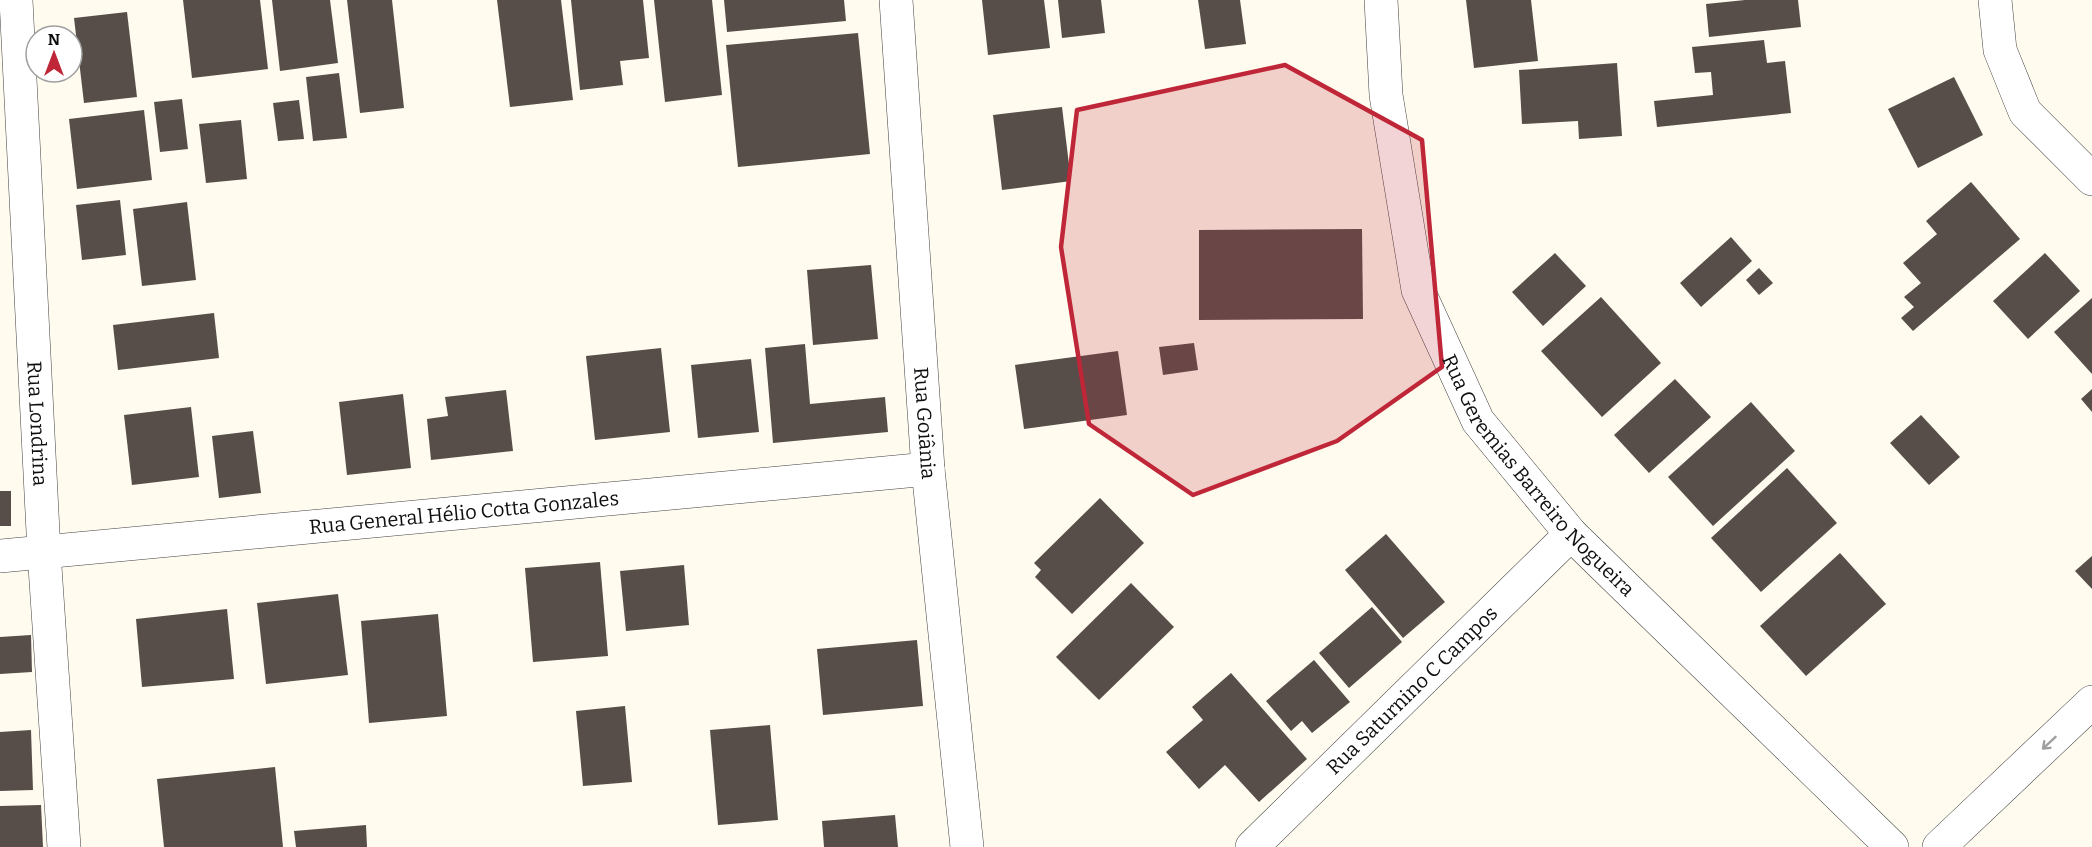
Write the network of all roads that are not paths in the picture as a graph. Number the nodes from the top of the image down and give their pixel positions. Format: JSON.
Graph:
{"nodes":[{"id":1,"x":16,"y":0,"type":"edge"},
{"id":2,"x":896,"y":0,"type":"edge"},
{"id":3,"x":1381,"y":0,"type":"edge"},
{"id":4,"x":1995,"y":0,"type":"edge"},
{"id":5,"x":2092,"y":178,"type":"edge"},
{"id":6,"x":928,"y":469,"type":"junction"},
{"id":7,"x":1571,"y":534,"type":"junction"},
{"id":8,"x":44,"y":552,"type":"junction"},
{"id":9,"x":0,"y":556,"type":"edge"},
{"id":10,"x":2092,"y":702,"type":"edge"},
{"id":11,"x":64,"y":847,"type":"edge"},
{"id":12,"x":967,"y":847,"type":"edge"},
{"id":13,"x":1252,"y":847,"type":"edge"},
{"id":14,"x":1892,"y":847,"type":"edge"},
{"id":15,"x":1939,"y":847,"type":"edge"}],
"edges":[{"from":1,"to":8,"type":"street","name":"Rua Londrina"},
{"from":2,"to":6,"type":"street","name":"Rua Goiânia"},
{"from":3,"to":7,"type":"street","name":"Rua Geremias Barreiro Nogueira"},
{"from":4,"to":5,"type":"street"},
{"from":6,"to":8,"type":"street","name":"Rua General Hélio Cotta Gonzales"},
{"from":6,"to":12,"type":"street","name":"Rua Goiânia"},
{"from":7,"to":13,"type":"street","name":"Rua Saturnino C Campos"},
{"from":7,"to":14,"type":"street","name":"Rua Geremias Barreiro Nogueira"},
{"from":8,"to":9,"type":"street","name":"Rua General Hélio Cotta Gonzales"},
{"from":8,"to":11,"type":"street","name":"Rua Londrina"},
{"from":10,"to":15,"type":"street","one_way":true}]}
